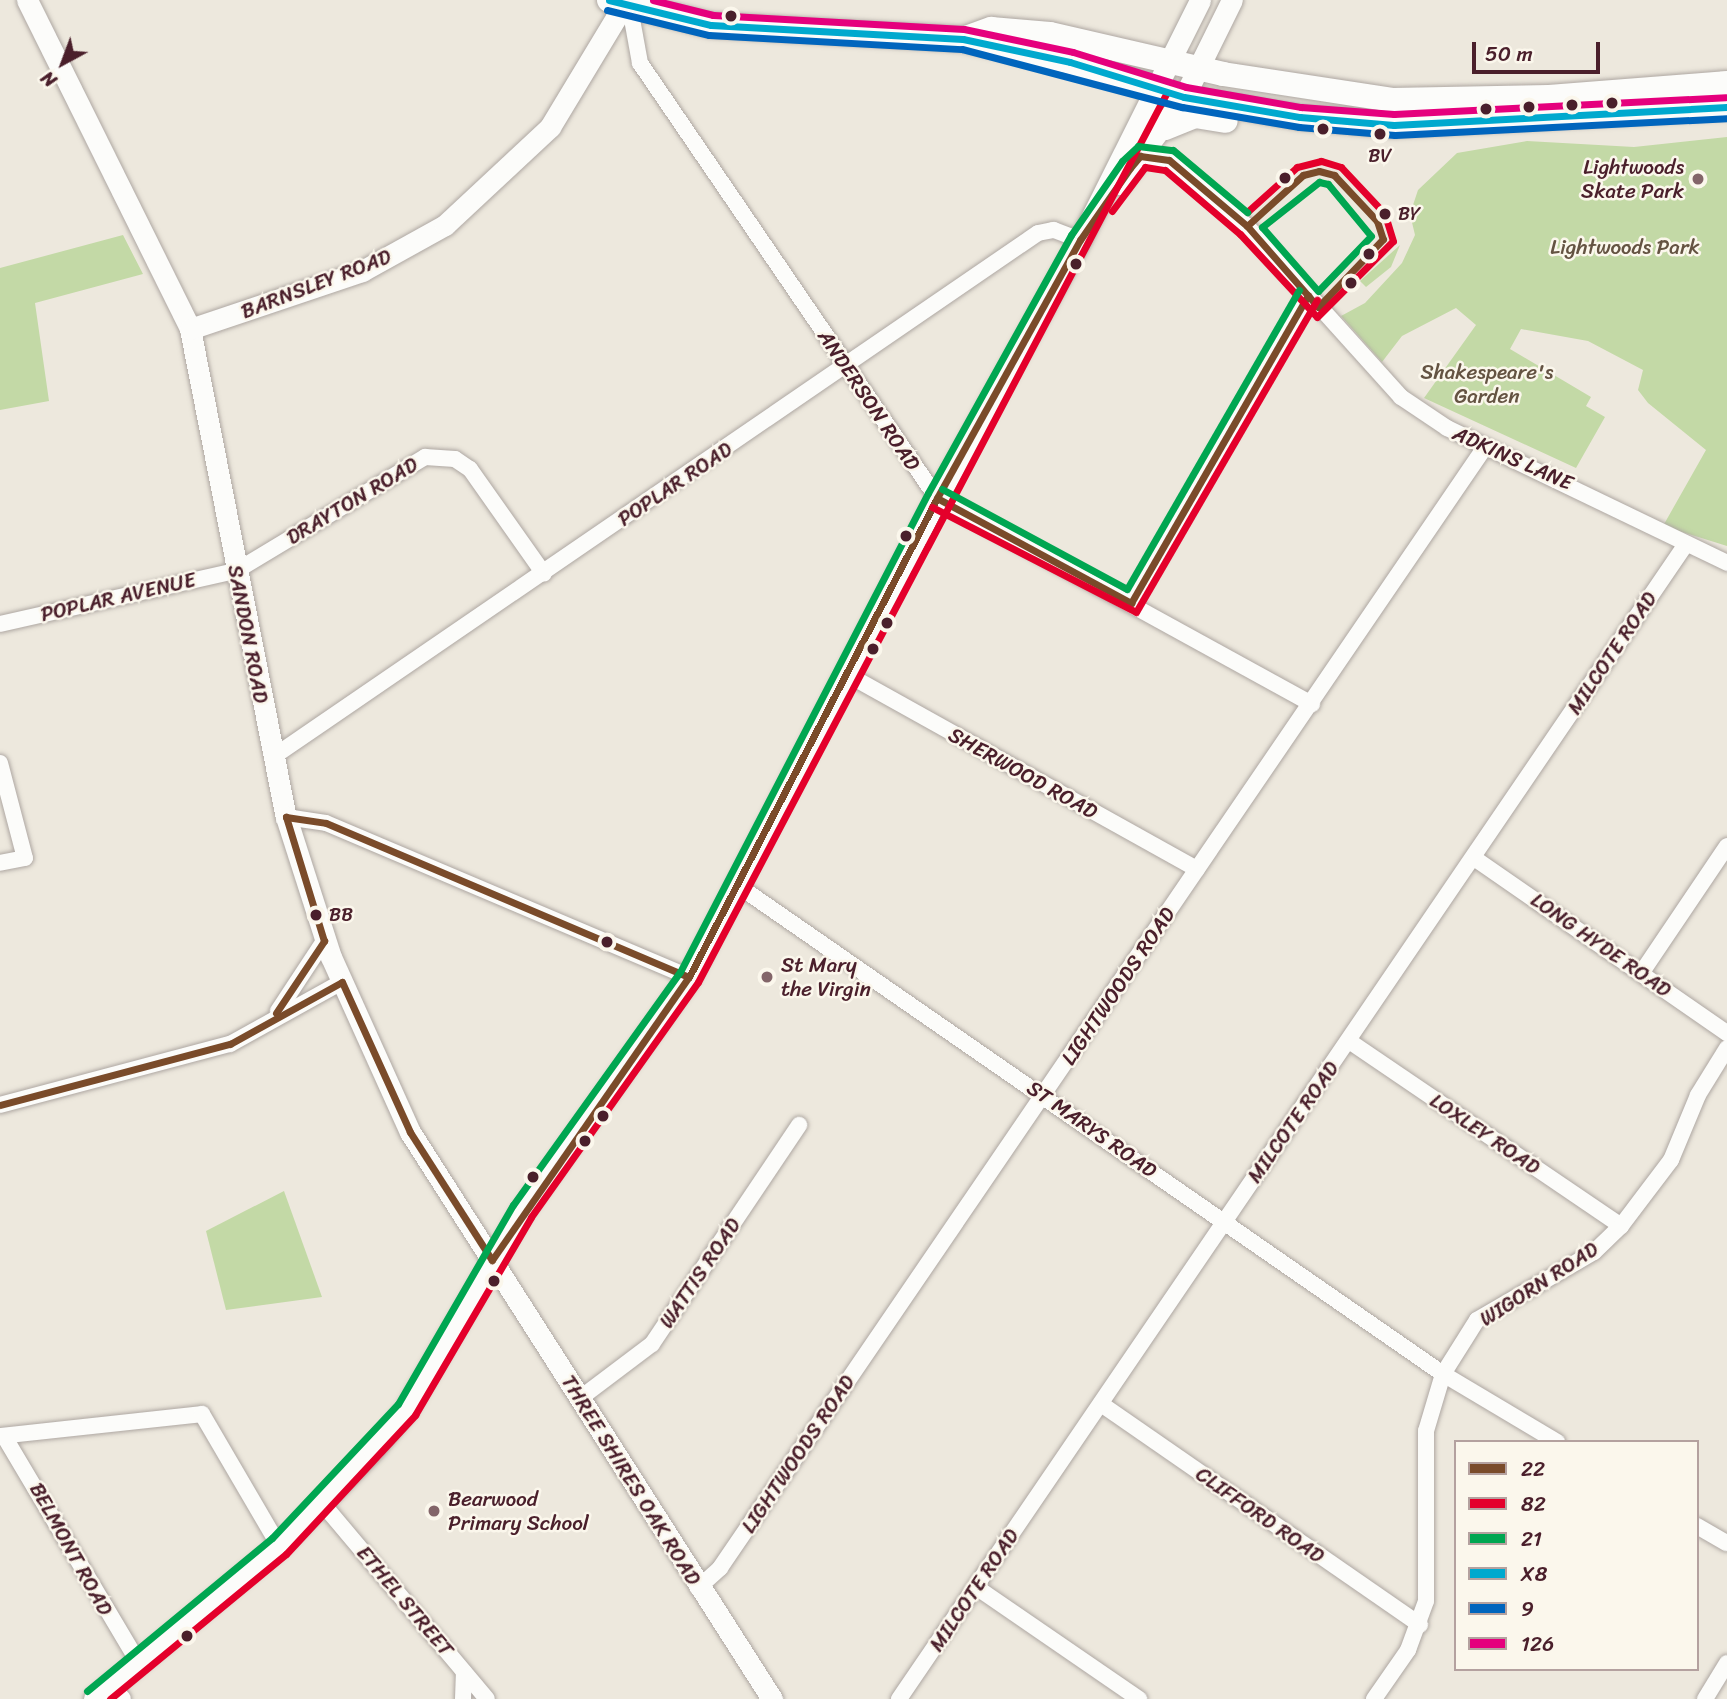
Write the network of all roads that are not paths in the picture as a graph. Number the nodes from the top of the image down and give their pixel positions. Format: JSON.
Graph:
{"nodes":[{"id":1,"x":27,"y":0,"type":"edge"},
{"id":2,"x":1200,"y":0,"type":"edge"},
{"id":3,"x":1232,"y":0,"type":"edge"},
{"id":4,"x":621,"y":5,"type":"edge"},
{"id":5,"x":963,"y":39,"type":"junction"},
{"id":6,"x":1169,"y":61,"type":"junction"},
{"id":7,"x":1191,"y":83,"type":"junction"},
{"id":8,"x":1727,"y":83,"type":"edge"},
{"id":9,"x":1157,"y":89,"type":"junction"},
{"id":10,"x":1727,"y":107,"type":"edge"},
{"id":11,"x":1300,"y":117,"type":"junction"},
{"id":12,"x":1165,"y":128,"type":"junction"},
{"id":13,"x":1140,"y":156,"type":"junction"},
{"id":14,"x":1080,"y":240,"type":"junction"},
{"id":15,"x":1308,"y":295,"type":"junction"},
{"id":16,"x":190,"y":329,"type":"junction"},
{"id":17,"x":846,"y":368,"type":"junction"},
{"id":18,"x":1485,"y":447,"type":"junction"},
{"id":19,"x":937,"y":498,"type":"junction"},
{"id":20,"x":1686,"y":544,"type":"junction"},
{"id":21,"x":1727,"y":563,"type":"edge"},
{"id":22,"x":236,"y":571,"type":"junction"},
{"id":23,"x":544,"y":574,"type":"junction"},
{"id":24,"x":1131,"y":603,"type":"junction"},
{"id":25,"x":0,"y":624,"type":"edge"},
{"id":26,"x":850,"y":676,"type":"junction"},
{"id":27,"x":1312,"y":704,"type":"junction"},
{"id":28,"x":273,"y":757,"type":"junction"},
{"id":29,"x":0,"y":763,"type":"edge"},
{"id":30,"x":286,"y":817,"type":"junction"},
{"id":31,"x":1727,"y":846,"type":"edge"},
{"id":32,"x":1474,"y":858,"type":"junction"},
{"id":33,"x":0,"y":863,"type":"edge"},
{"id":34,"x":1197,"y":869,"type":"junction"},
{"id":35,"x":740,"y":887,"type":"junction"},
{"id":36,"x":324,"y":941,"type":"junction"},
{"id":37,"x":1642,"y":972,"type":"junction"},
{"id":38,"x":689,"y":977,"type":"junction"},
{"id":39,"x":342,"y":982,"type":"junction"},
{"id":40,"x":276,"y":1013,"type":"junction"},
{"id":41,"x":1727,"y":1033,"type":"edge"},
{"id":42,"x":1349,"y":1041,"type":"junction"},
{"id":43,"x":1727,"y":1048,"type":"edge"},
{"id":44,"x":1044,"y":1094,"type":"junction"},
{"id":45,"x":0,"y":1105,"type":"edge"},
{"id":46,"x":799,"y":1125,"type":"dead end"},
{"id":47,"x":1224,"y":1222,"type":"junction"},
{"id":48,"x":1621,"y":1226,"type":"junction"},
{"id":49,"x":492,"y":1260,"type":"junction"},
{"id":50,"x":1443,"y":1374,"type":"junction"},
{"id":51,"x":579,"y":1399,"type":"junction"},
{"id":52,"x":1101,"y":1404,"type":"junction"},
{"id":53,"x":2,"y":1436,"type":"edge"},
{"id":54,"x":1554,"y":1440,"type":"edge"},
{"id":55,"x":323,"y":1503,"type":"junction"},
{"id":56,"x":1699,"y":1527,"type":"edge"},
{"id":57,"x":1727,"y":1543,"type":"edge"},
{"id":58,"x":279,"y":1546,"type":"junction"},
{"id":59,"x":976,"y":1587,"type":"junction"},
{"id":60,"x":698,"y":1588,"type":"junction"},
{"id":61,"x":1420,"y":1625,"type":"junction"},
{"id":62,"x":138,"y":1662,"type":"junction"},
{"id":63,"x":1727,"y":1663,"type":"edge"},
{"id":64,"x":464,"y":1672,"type":"junction"},
{"id":65,"x":117,"y":1692,"type":"edge"},
{"id":66,"x":94,"y":1699,"type":"edge"},
{"id":67,"x":463,"y":1699,"type":"edge"},
{"id":68,"x":487,"y":1699,"type":"edge"},
{"id":69,"x":772,"y":1699,"type":"edge"},
{"id":70,"x":899,"y":1699,"type":"edge"},
{"id":71,"x":1139,"y":1699,"type":"edge"},
{"id":72,"x":1374,"y":1699,"type":"edge"},
{"id":73,"x":1705,"y":1699,"type":"edge"}],
"edges":[{"from":1,"to":16,"type":"main road","name":"SANDON ROAD"},
{"from":2,"to":6,"type":"main road"},
{"from":3,"to":7,"type":"main road"},
{"from":4,"to":5,"type":"highway"},
{"from":4,"to":16,"type":"main road","name":"BARNSLEY ROAD"},
{"from":4,"to":17,"type":"street","name":"ANDERSON ROAD"},
{"from":5,"to":6,"type":"highway"},
{"from":5,"to":9,"type":"highway"},
{"from":6,"to":7,"type":"highway"},
{"from":6,"to":9,"type":"main road"},
{"from":7,"to":8,"type":"highway"},
{"from":7,"to":9,"type":"highway"},
{"from":7,"to":11,"type":"highway"},
{"from":7,"to":12,"type":"main road"},
{"from":9,"to":14,"type":"main road"},
{"from":10,"to":11,"type":"highway"},
{"from":11,"to":12,"type":"highway"},
{"from":12,"to":13,"type":"main road"},
{"from":13,"to":14,"type":"main road"},
{"from":13,"to":15,"type":"street","name":"ADKINS LANE"},
{"from":14,"to":17,"type":"street","name":"POPLAR ROAD"},
{"from":14,"to":19,"type":"main road"},
{"from":15,"to":18,"type":"street","name":"ADKINS LANE"},
{"from":15,"to":24,"type":"street"},
{"from":16,"to":22,"type":"main road","name":"SANDON ROAD"},
{"from":17,"to":19,"type":"street","name":"ANDERSON ROAD"},
{"from":17,"to":23,"type":"street","name":"POPLAR ROAD"},
{"from":18,"to":20,"type":"street","name":"ADKINS LANE"},
{"from":18,"to":27,"type":"street","name":"LIGHTWOODS ROAD"},
{"from":19,"to":24,"type":"street","name":"ANDERSON ROAD"},
{"from":19,"to":26,"type":"main road"},
{"from":20,"to":21,"type":"street","name":"ADKINS LANE"},
{"from":20,"to":32,"type":"street","name":"MILCOTE ROAD"},
{"from":22,"to":23,"type":"street","name":"DRAYTON ROAD"},
{"from":22,"to":25,"type":"street","name":"POPLAR AVENUE"},
{"from":22,"to":28,"type":"main road","name":"SANDON ROAD"},
{"from":23,"to":28,"type":"street","name":"POPLAR ROAD"},
{"from":24,"to":27,"type":"street","name":"ANDERSON ROAD"},
{"from":26,"to":34,"type":"street","name":"SHERWOOD ROAD"},
{"from":26,"to":35,"type":"main road"},
{"from":27,"to":34,"type":"street","name":"LIGHTWOODS ROAD"},
{"from":28,"to":30,"type":"main road","name":"SANDON ROAD"},
{"from":29,"to":33,"type":"street"},
{"from":30,"to":36,"type":"main road","name":"SANDON ROAD"},
{"from":30,"to":38,"type":"street"},
{"from":31,"to":37,"type":"street"},
{"from":32,"to":37,"type":"street","name":"LONG HYDE ROAD"},
{"from":32,"to":42,"type":"street","name":"MILCOTE ROAD"},
{"from":34,"to":44,"type":"street","name":"LIGHTWOODS ROAD"},
{"from":35,"to":38,"type":"main road"},
{"from":35,"to":44,"type":"street","name":"ST MARYS ROAD"},
{"from":36,"to":39,"type":"main road","name":"SANDON ROAD"},
{"from":36,"to":40,"type":"street"},
{"from":37,"to":41,"type":"street","name":"LONG HYDE ROAD"},
{"from":38,"to":49,"type":"main road"},
{"from":39,"to":40,"type":"street"},
{"from":39,"to":49,"type":"main road","name":"SANDON ROAD"},
{"from":40,"to":45,"type":"street"},
{"from":42,"to":47,"type":"street","name":"MILCOTE ROAD"},
{"from":42,"to":48,"type":"street","name":"LOXLEY ROAD"},
{"from":43,"to":48,"type":"street","name":"WIGORN ROAD"},
{"from":44,"to":47,"type":"street","name":"ST MARYS ROAD"},
{"from":44,"to":60,"type":"street","name":"LIGHTWOODS ROAD"},
{"from":46,"to":51,"type":"street","name":"WATTIS ROAD"},
{"from":47,"to":50,"type":"street","name":"ST MARYS ROAD"},
{"from":47,"to":52,"type":"street","name":"MILCOTE ROAD"},
{"from":48,"to":50,"type":"street","name":"WIGORN ROAD"},
{"from":49,"to":51,"type":"main road","name":"THREE SHIRES OAK ROAD"},
{"from":49,"to":55,"type":"main road"},
{"from":50,"to":54,"type":"street","name":"ST MARYS ROAD"},
{"from":50,"to":61,"type":"street","name":"WIGORN ROAD"},
{"from":51,"to":60,"type":"main road","name":"THREE SHIRES OAK ROAD"},
{"from":52,"to":59,"type":"street","name":"MILCOTE ROAD"},
{"from":52,"to":61,"type":"street","name":"CLIFFORD ROAD"},
{"from":53,"to":58,"type":"street"},
{"from":53,"to":62,"type":"street","name":"BELMONT ROAD"},
{"from":55,"to":58,"type":"main road"},
{"from":55,"to":64,"type":"street","name":"ETHEL STREET"},
{"from":56,"to":57,"type":"street"},
{"from":58,"to":62,"type":"main road"},
{"from":59,"to":70,"type":"street","name":"MILCOTE ROAD"},
{"from":59,"to":71,"type":"street"},
{"from":60,"to":69,"type":"main road","name":"THREE SHIRES OAK ROAD"},
{"from":61,"to":72,"type":"street","name":"WIGORN ROAD"},
{"from":62,"to":65,"type":"main road"},
{"from":63,"to":73,"type":"street"},
{"from":64,"to":67,"type":"street"},
{"from":64,"to":68,"type":"street","name":"ETHEL STREET"},
{"from":65,"to":66,"type":"main road"}]}
